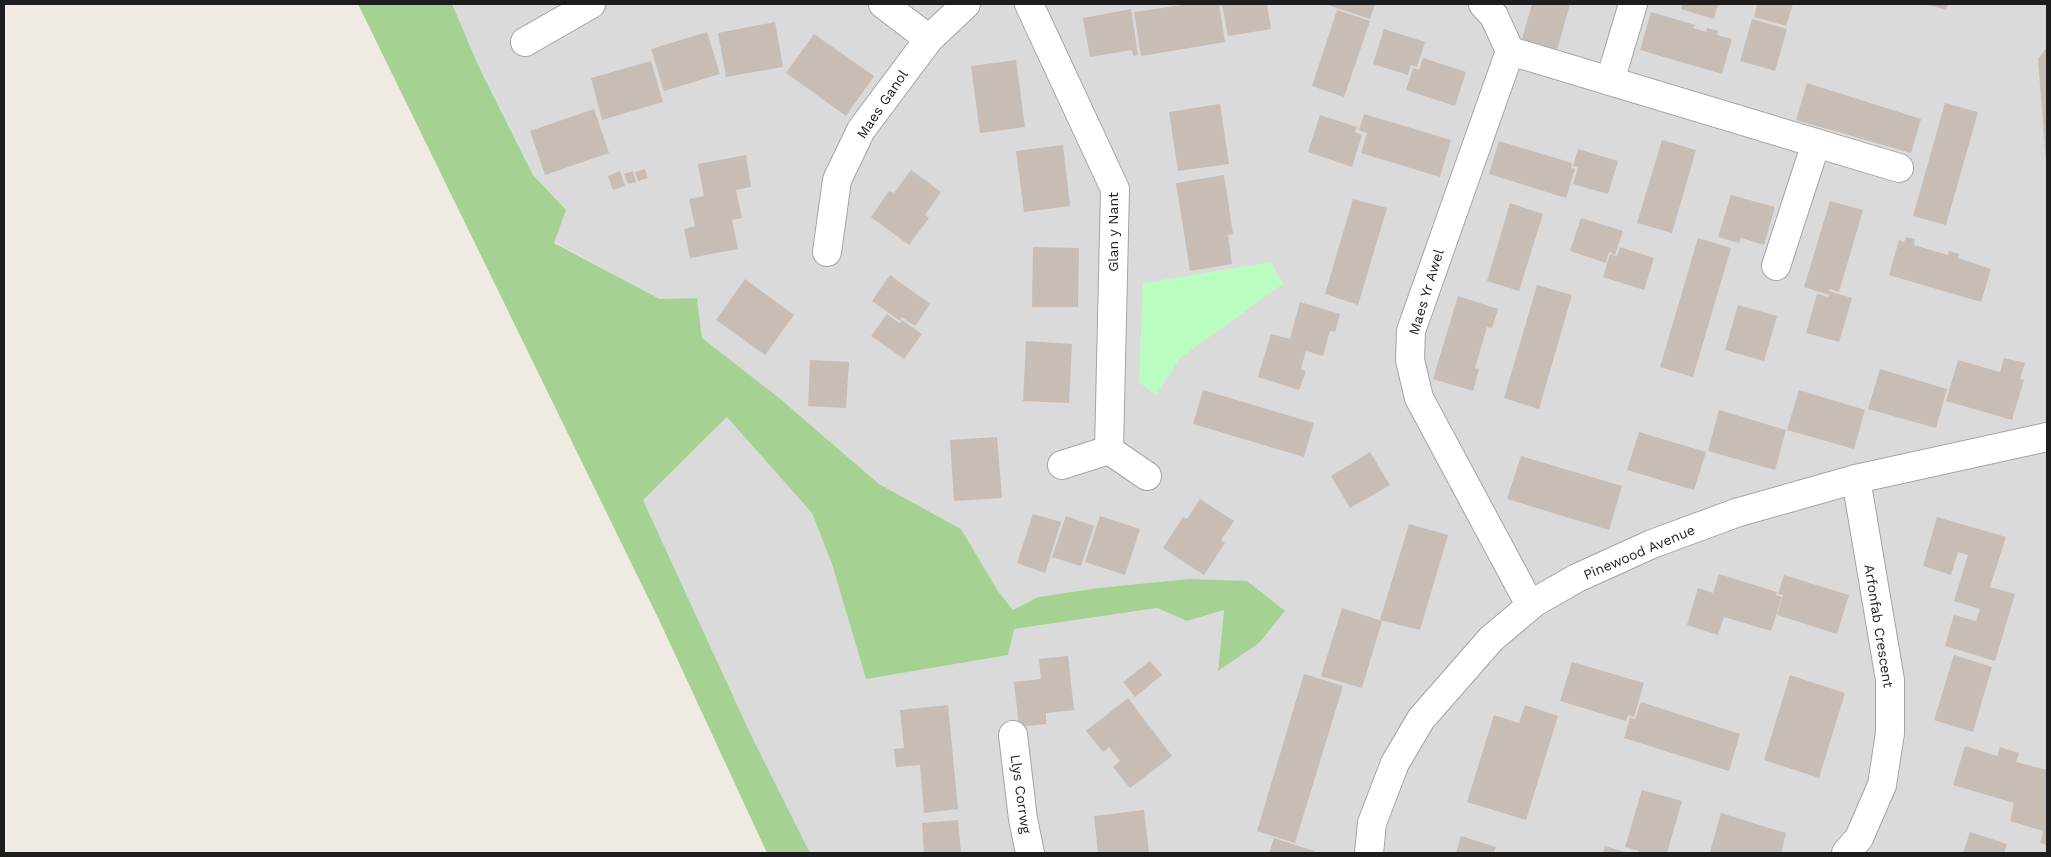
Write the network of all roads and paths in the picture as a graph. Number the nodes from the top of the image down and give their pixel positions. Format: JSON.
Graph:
{"nodes":[{"id":1,"x":590,"y":4,"type":"edge"},
{"id":2,"x":883,"y":4,"type":"edge"},
{"id":3,"x":966,"y":4,"type":"edge"},
{"id":4,"x":1029,"y":4,"type":"edge"},
{"id":5,"x":1483,"y":4,"type":"edge"},
{"id":6,"x":1633,"y":4,"type":"edge"},
{"id":7,"x":929,"y":39,"type":"junction"},
{"id":8,"x":525,"y":42,"type":"dead end"},
{"id":9,"x":1510,"y":51,"type":"junction"},
{"id":10,"x":1610,"y":82,"type":"junction"},
{"id":11,"x":1816,"y":143,"type":"junction"},
{"id":12,"x":1899,"y":168,"type":"dead end"},
{"id":13,"x":827,"y":252,"type":"dead end"},
{"id":14,"x":1776,"y":266,"type":"dead end"},
{"id":15,"x":2047,"y":437,"type":"edge"},
{"id":16,"x":1109,"y":450,"type":"junction"},
{"id":17,"x":1062,"y":465,"type":"dead end"},
{"id":18,"x":1147,"y":476,"type":"dead end"},
{"id":19,"x":1856,"y":479,"type":"junction"},
{"id":20,"x":1530,"y":605,"type":"junction"},
{"id":21,"x":1013,"y":735,"type":"dead end"},
{"id":22,"x":1030,"y":853,"type":"edge"},
{"id":23,"x":1370,"y":853,"type":"edge"},
{"id":24,"x":1846,"y":853,"type":"edge"}],
"edges":[{"from":1,"to":8,"type":"street"},
{"from":2,"to":7,"type":"street"},
{"from":3,"to":7,"type":"street","name":"Maes Ganol"},
{"from":4,"to":16,"type":"street","name":"Glan y Nant"},
{"from":5,"to":9,"type":"street"},
{"from":6,"to":10,"type":"street"},
{"from":7,"to":13,"type":"street","name":"Maes Ganol"},
{"from":9,"to":10,"type":"street"},
{"from":9,"to":20,"type":"street","name":"Maes Yr Awel"},
{"from":10,"to":11,"type":"street"},
{"from":11,"to":12,"type":"street"},
{"from":11,"to":14,"type":"street"},
{"from":15,"to":19,"type":"street","name":"Pinewood Avenue"},
{"from":16,"to":17,"type":"street"},
{"from":16,"to":18,"type":"street"},
{"from":19,"to":20,"type":"street","name":"Pinewood Avenue"},
{"from":19,"to":24,"type":"street","name":"Arfonfab Crescent"},
{"from":20,"to":23,"type":"street","name":"Pinewood Avenue"},
{"from":21,"to":22,"type":"street","name":"Llys Corrwg"}]}
